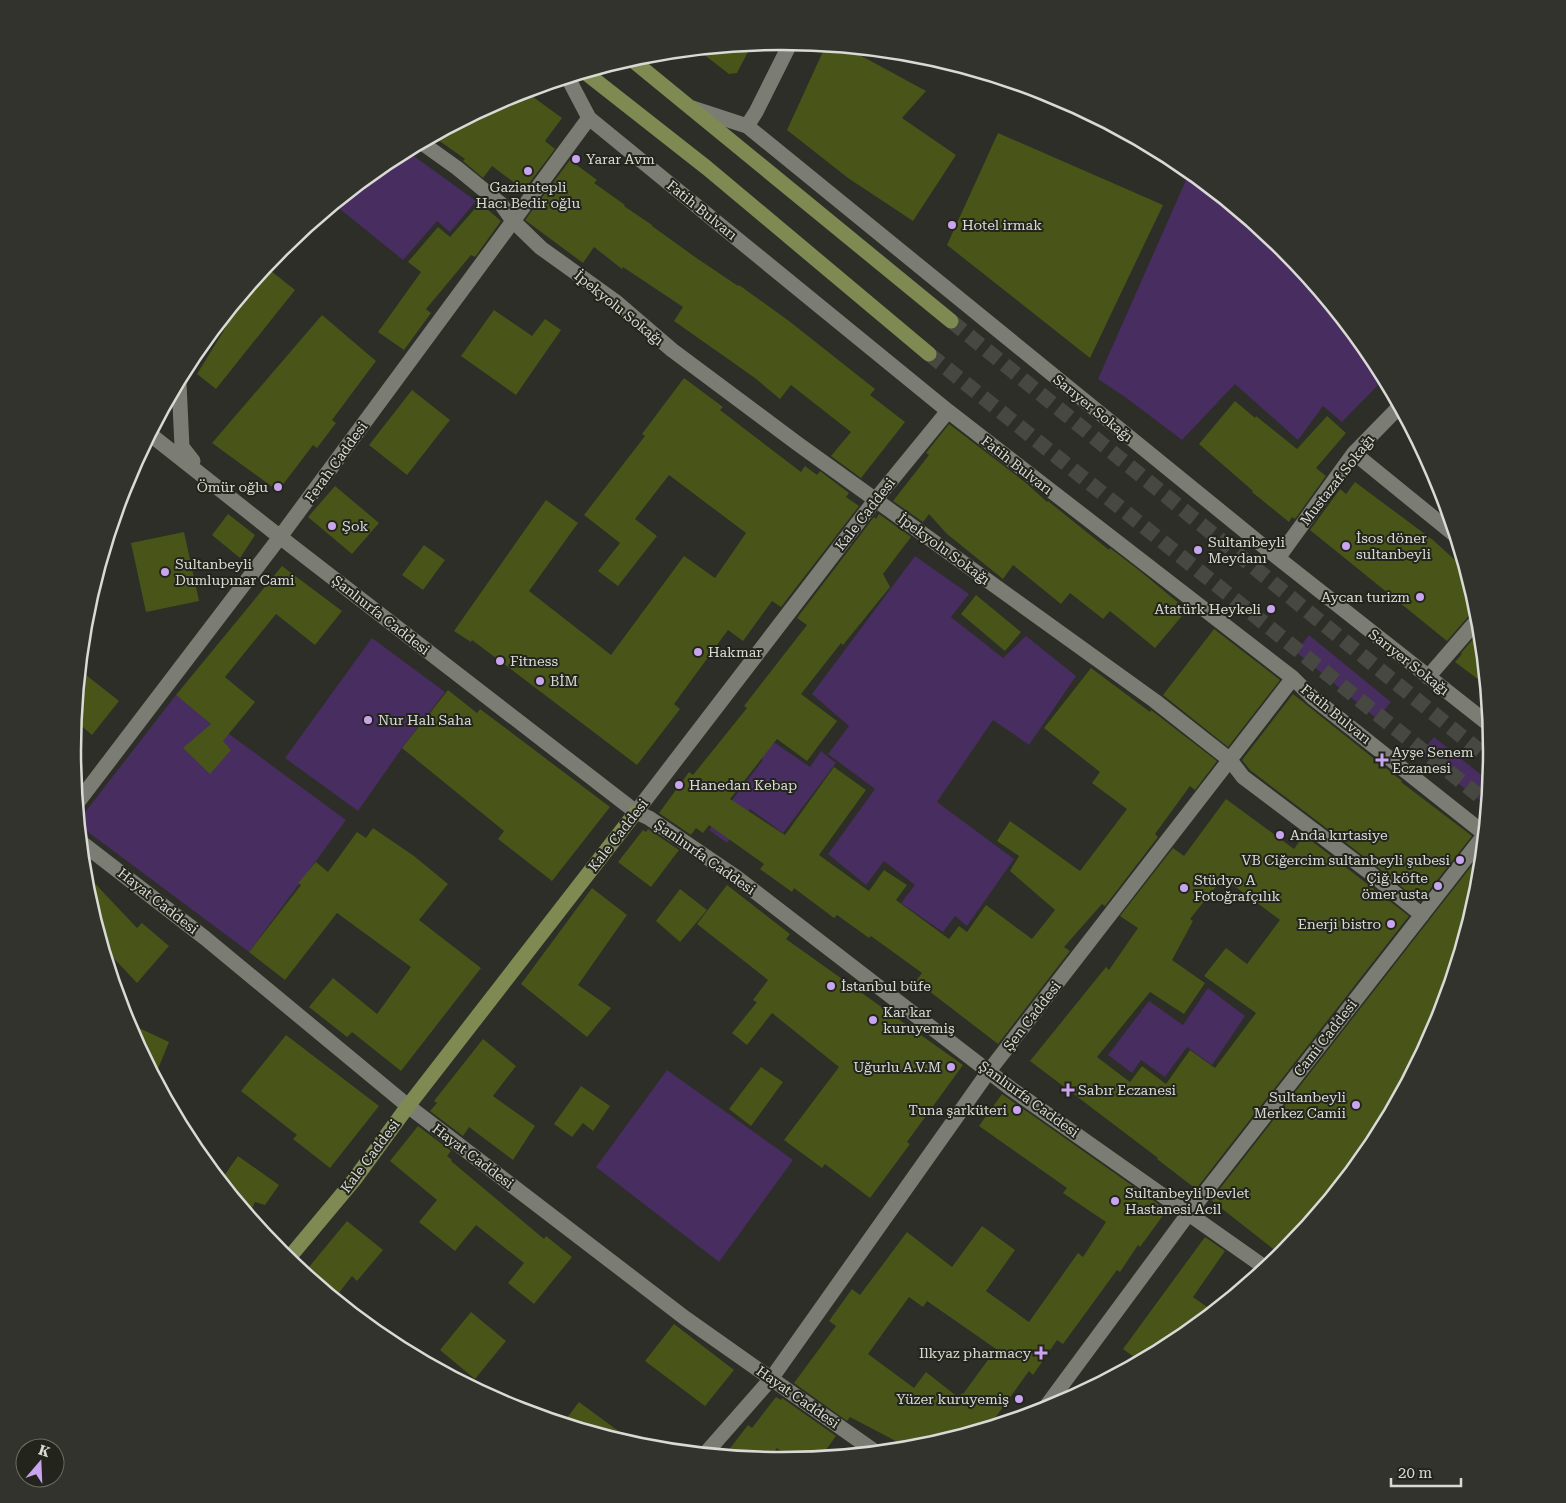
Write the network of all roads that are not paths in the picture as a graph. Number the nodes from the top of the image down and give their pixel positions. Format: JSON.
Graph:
{"nodes":[{"id":1,"x":787,"y":50,"type":"edge"},
{"id":2,"x":637,"y":65,"type":"edge"},
{"id":3,"x":591,"y":77,"type":"edge"},
{"id":4,"x":571,"y":83,"type":"edge"},
{"id":5,"x":687,"y":107,"type":"junction"},
{"id":6,"x":589,"y":118,"type":"junction"},
{"id":7,"x":747,"y":126,"type":"junction"},
{"id":8,"x":427,"y":147,"type":"edge"},
{"id":9,"x":514,"y":222,"type":"junction"},
{"id":10,"x":951,"y":321,"type":"tunnel mouth"},
{"id":11,"x":929,"y":354,"type":"tunnel mouth"},
{"id":12,"x":180,"y":394,"type":"edge"},
{"id":13,"x":1396,"y":410,"type":"edge"},
{"id":14,"x":948,"y":411,"type":"junction"},
{"id":15,"x":155,"y":438,"type":"edge"},
{"id":16,"x":1354,"y":454,"type":"junction"},
{"id":17,"x":216,"y":486,"type":"junction"},
{"id":18,"x":876,"y":499,"type":"junction"},
{"id":19,"x":1448,"y":530,"type":"edge"},
{"id":20,"x":280,"y":537,"type":"junction"},
{"id":21,"x":1278,"y":558,"type":"junction"},
{"id":22,"x":1473,"y":626,"type":"edge"},
{"id":23,"x":1428,"y":677,"type":"junction"},
{"id":24,"x":1293,"y":678,"type":"junction"},
{"id":25,"x":1483,"y":720,"type":"edge"},
{"id":26,"x":1230,"y":760,"type":"junction"},
{"id":27,"x":83,"y":796,"type":"edge"},
{"id":28,"x":636,"y":812,"type":"junction"},
{"id":29,"x":1479,"y":830,"type":"edge"},
{"id":30,"x":1478,"y":843,"type":"edge"},
{"id":31,"x":89,"y":848,"type":"edge"},
{"id":32,"x":1422,"y":915,"type":"junction"},
{"id":33,"x":989,"y":1071,"type":"junction"},
{"id":34,"x":408,"y":1106,"type":"junction"},
{"id":35,"x":1188,"y":1213,"type":"junction"},
{"id":36,"x":293,"y":1253,"type":"edge"},
{"id":37,"x":1261,"y":1265,"type":"edge"},
{"id":38,"x":771,"y":1379,"type":"junction"},
{"id":39,"x":1051,"y":1400,"type":"edge"},
{"id":40,"x":870,"y":1447,"type":"edge"},
{"id":41,"x":710,"y":1449,"type":"edge"}],
"edges":[{"from":1,"to":7,"type":"street"},
{"from":2,"to":5,"type":"main road"},
{"from":3,"to":11,"type":"main road"},
{"from":4,"to":6,"type":"street","name":"Fatih Bulvarı"},
{"from":5,"to":7,"type":"street","name":"Sarıyer Sokağı"},
{"from":5,"to":10,"type":"main road"},
{"from":6,"to":9,"type":"street","name":"Ferah Caddesi"},
{"from":6,"to":14,"type":"street","name":"Fatih Bulvarı"},
{"from":7,"to":21,"type":"street","name":"Sarıyer Sokağı"},
{"from":8,"to":9,"type":"street","name":"İpekyolu Sokağı"},
{"from":9,"to":18,"type":"street","name":"İpekyolu Sokağı"},
{"from":9,"to":20,"type":"street","name":"Ferah Caddesi"},
{"from":12,"to":17,"type":"street"},
{"from":13,"to":16,"type":"street","name":"Mustazaf Sokağı"},
{"from":14,"to":18,"type":"street","name":"Kale Caddesi"},
{"from":14,"to":24,"type":"street","name":"Fatih Bulvarı"},
{"from":15,"to":17,"type":"street","name":"Şanlıurfa Caddesi"},
{"from":16,"to":19,"type":"street"},
{"from":16,"to":21,"type":"street","name":"Mustazaf Sokağı"},
{"from":17,"to":20,"type":"street","name":"Şanlıurfa Caddesi"},
{"from":18,"to":26,"type":"street","name":"İpekyolu Sokağı"},
{"from":18,"to":28,"type":"street","name":"Kale Caddesi"},
{"from":20,"to":27,"type":"street","name":"Ferah Caddesi"},
{"from":20,"to":28,"type":"street","name":"Şanlıurfa Caddesi"},
{"from":21,"to":23,"type":"street","name":"Sarıyer Sokağı"},
{"from":22,"to":23,"type":"street"},
{"from":23,"to":25,"type":"street","name":"Sarıyer Sokağı"},
{"from":24,"to":26,"type":"street","name":"Şen Caddesi"},
{"from":24,"to":29,"type":"street","name":"Fatih Bulvarı"},
{"from":26,"to":32,"type":"street","name":"İpekyolu Sokağı"},
{"from":26,"to":33,"type":"street","name":"Şen Caddesi"},
{"from":28,"to":33,"type":"street","name":"Şanlıurfa Caddesi"},
{"from":28,"to":34,"type":"main road","name":"Kale Caddesi"},
{"from":30,"to":32,"type":"street","name":"Cami Caddesi"},
{"from":31,"to":34,"type":"street","name":"Hayat Caddesi"},
{"from":32,"to":35,"type":"street","name":"Cami Caddesi"},
{"from":33,"to":35,"type":"street","name":"Şanlıurfa Caddesi"},
{"from":33,"to":38,"type":"street","name":"Şen Caddesi"},
{"from":34,"to":36,"type":"main road","name":"Kale Caddesi"},
{"from":34,"to":38,"type":"street","name":"Hayat Caddesi"},
{"from":35,"to":37,"type":"street","name":"Şanlıurfa Caddesi"},
{"from":35,"to":39,"type":"street","name":"Cami Caddesi"},
{"from":38,"to":40,"type":"street","name":"Hayat Caddesi"},
{"from":38,"to":41,"type":"street","name":"Şen Caddesi"}]}
